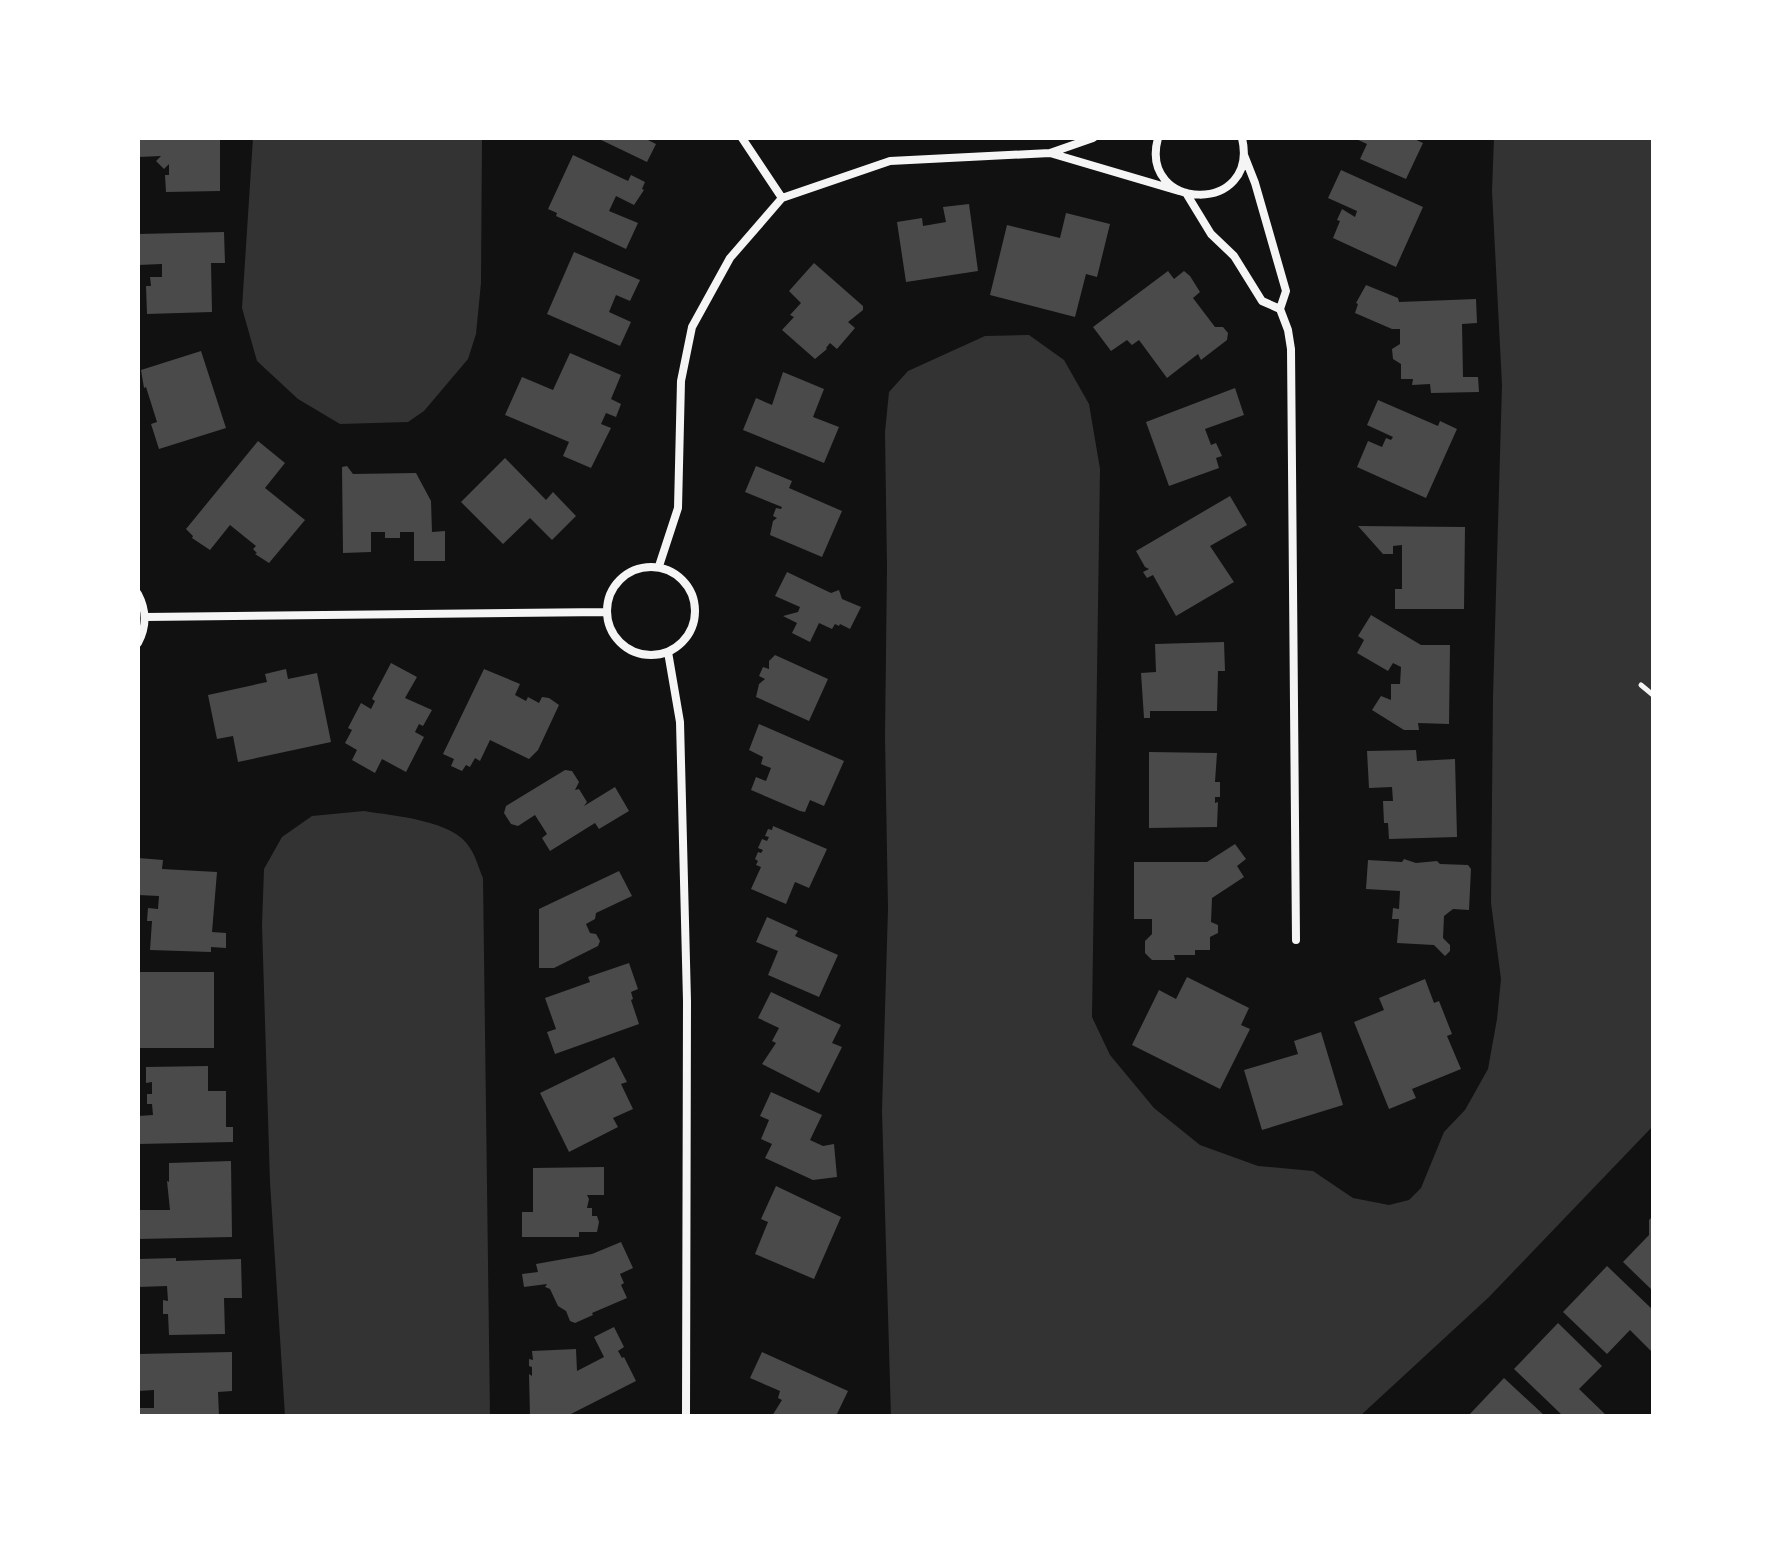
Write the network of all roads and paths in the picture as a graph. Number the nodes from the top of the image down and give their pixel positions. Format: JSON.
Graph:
{"nodes":[{"id":1,"x":742,"y":138,"type":"edge"},
{"id":2,"x":1093,"y":138,"type":"edge"},
{"id":3,"x":1158,"y":138,"type":"edge"},
{"id":4,"x":1243,"y":139,"type":"edge"},
{"id":5,"x":1050,"y":153,"type":"junction"},
{"id":6,"x":1244,"y":155,"type":"junction"},
{"id":7,"x":1183,"y":192,"type":"junction"},
{"id":8,"x":782,"y":198,"type":"junction"},
{"id":9,"x":1280,"y":309,"type":"junction"},
{"id":10,"x":659,"y":566,"type":"junction"},
{"id":11,"x":138,"y":594,"type":"edge"},
{"id":12,"x":606,"y":612,"type":"junction"},
{"id":13,"x":145,"y":617,"type":"junction"},
{"id":14,"x":138,"y":643,"type":"edge"},
{"id":15,"x":668,"y":652,"type":"junction"},
{"id":16,"x":1641,"y":685,"type":"dead end"},
{"id":17,"x":1653,"y":695,"type":"edge"},
{"id":18,"x":1296,"y":940,"type":"dead end"},
{"id":19,"x":686,"y":1416,"type":"edge"}],
"edges":[{"from":1,"to":8,"type":"street"},
{"from":2,"to":5,"type":"street"},
{"from":3,"to":7,"type":"street"},
{"from":4,"to":6,"type":"street"},
{"from":5,"to":7,"type":"street"},
{"from":5,"to":8,"type":"street"},
{"from":6,"to":7,"type":"street"},
{"from":6,"to":9,"type":"street"},
{"from":7,"to":9,"type":"street"},
{"from":8,"to":10,"type":"street"},
{"from":9,"to":18,"type":"street"},
{"from":10,"to":12,"type":"street"},
{"from":10,"to":15,"type":"street"},
{"from":11,"to":13,"type":"street"},
{"from":12,"to":13,"type":"street"},
{"from":12,"to":15,"type":"street"},
{"from":13,"to":14,"type":"street"},
{"from":15,"to":19,"type":"street"},
{"from":16,"to":17,"type":"path"}]}
